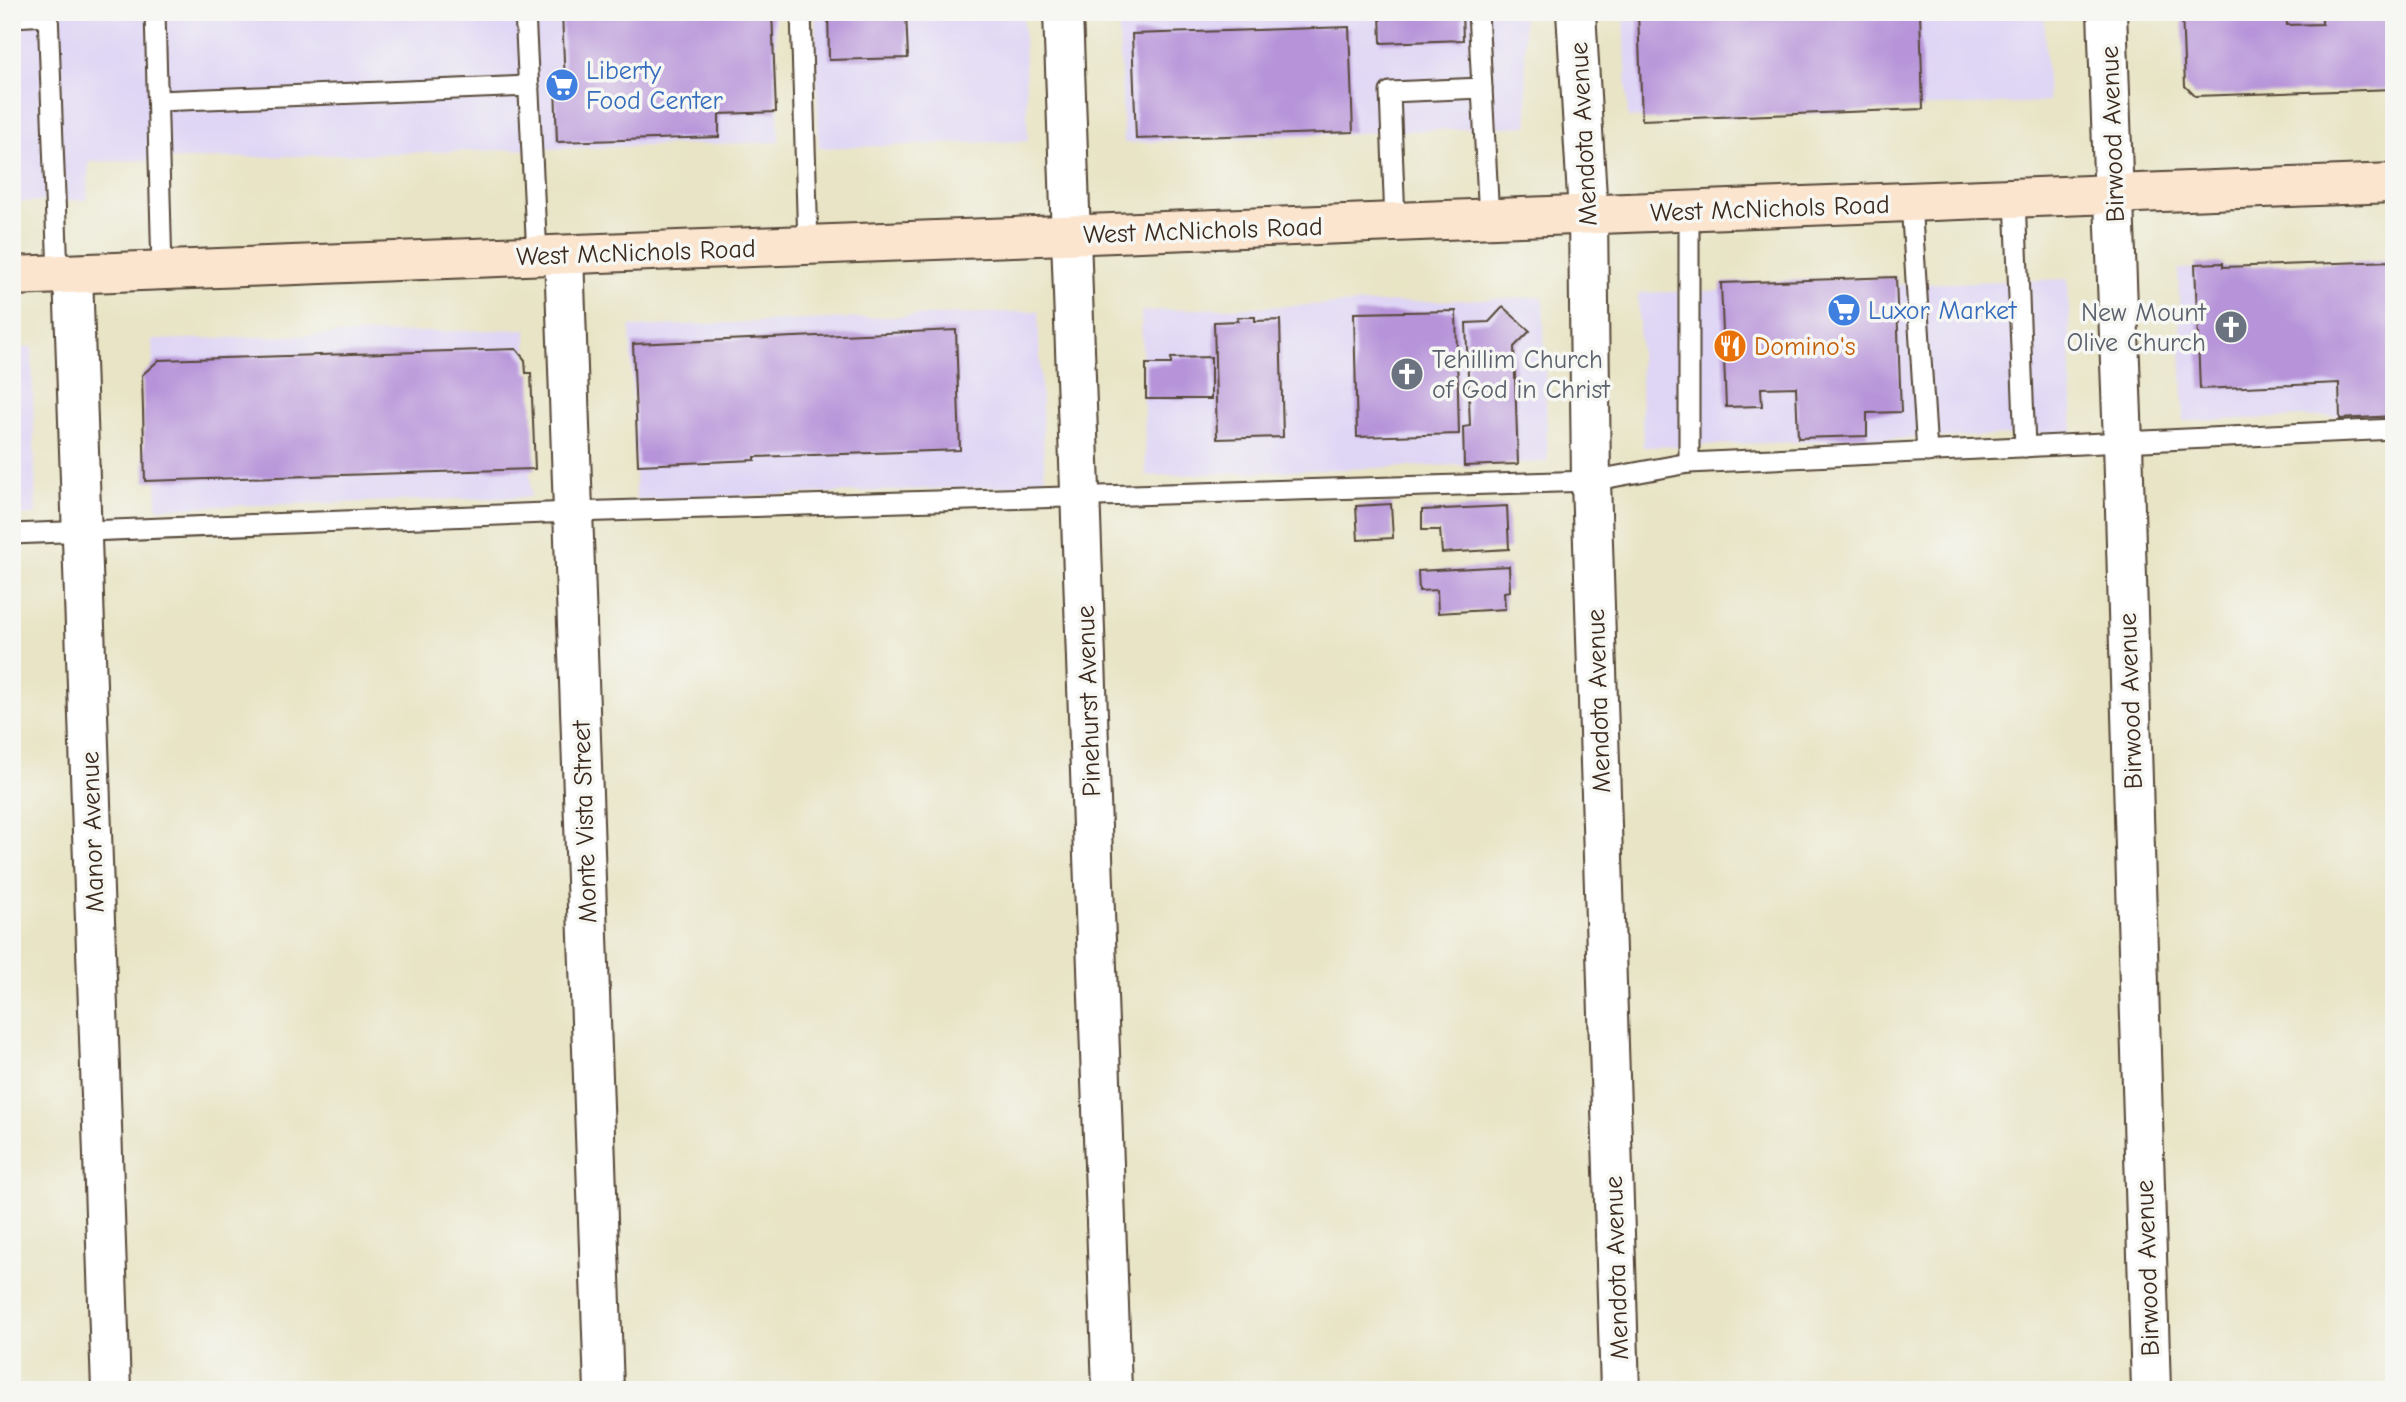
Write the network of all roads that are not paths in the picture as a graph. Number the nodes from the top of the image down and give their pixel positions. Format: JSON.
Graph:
{"nodes":[{"id":1,"x":155,"y":12,"type":"edge"},
{"id":2,"x":525,"y":12,"type":"edge"},
{"id":3,"x":802,"y":12,"type":"edge"},
{"id":4,"x":1063,"y":12,"type":"edge"},
{"id":5,"x":1478,"y":12,"type":"edge"},
{"id":6,"x":1576,"y":12,"type":"edge"},
{"id":7,"x":2107,"y":12,"type":"edge"},
{"id":8,"x":48,"y":14,"type":"edge"},
{"id":9,"x":12,"y":17,"type":"edge"},
{"id":10,"x":528,"y":86,"type":"junction"},
{"id":11,"x":1482,"y":88,"type":"junction"},
{"id":12,"x":158,"y":101,"type":"junction"},
{"id":13,"x":2394,"y":183,"type":"edge"},
{"id":14,"x":2114,"y":195,"type":"junction"},
{"id":15,"x":2015,"y":198,"type":"junction"},
{"id":16,"x":1911,"y":202,"type":"junction"},
{"id":17,"x":1689,"y":211,"type":"junction"},
{"id":18,"x":1588,"y":214,"type":"junction"},
{"id":19,"x":1489,"y":219,"type":"junction"},
{"id":20,"x":1395,"y":222,"type":"junction"},
{"id":21,"x":1071,"y":235,"type":"junction"},
{"id":22,"x":808,"y":245,"type":"junction"},
{"id":23,"x":551,"y":255,"type":"junction"},
{"id":24,"x":162,"y":270,"type":"junction"},
{"id":25,"x":65,"y":274,"type":"junction"},
{"id":26,"x":12,"y":276,"type":"edge"},
{"id":27,"x":2394,"y":429,"type":"edge"},
{"id":28,"x":2123,"y":443,"type":"junction"},
{"id":29,"x":2025,"y":447,"type":"junction"},
{"id":30,"x":1927,"y":452,"type":"junction"},
{"id":31,"x":1689,"y":463,"type":"junction"},
{"id":32,"x":1591,"y":481,"type":"junction"},
{"id":33,"x":1080,"y":498,"type":"junction"},
{"id":34,"x":573,"y":512,"type":"junction"},
{"id":35,"x":82,"y":530,"type":"junction"},
{"id":36,"x":12,"y":534,"type":"edge"},
{"id":37,"x":111,"y":1390,"type":"edge"},
{"id":38,"x":604,"y":1390,"type":"edge"},
{"id":39,"x":1112,"y":1390,"type":"edge"},
{"id":40,"x":1620,"y":1390,"type":"edge"},
{"id":41,"x":2151,"y":1390,"type":"edge"}],
"edges":[{"from":1,"to":12,"type":"lane"},
{"from":2,"to":10,"type":"lane"},
{"from":3,"to":22,"type":"lane"},
{"from":4,"to":21,"type":"street","name":"Pinehurst Avenue"},
{"from":5,"to":11,"type":"lane"},
{"from":6,"to":18,"type":"street","name":"Mendota Avenue"},
{"from":7,"to":14,"type":"street","name":"Birwood Avenue"},
{"from":8,"to":9,"type":"lane"},
{"from":8,"to":25,"type":"lane"},
{"from":10,"to":12,"type":"lane"},
{"from":10,"to":23,"type":"lane"},
{"from":11,"to":19,"type":"lane"},
{"from":11,"to":20,"type":"lane"},
{"from":12,"to":24,"type":"lane"},
{"from":13,"to":14,"type":"main road","name":"West McNichols Road"},
{"from":14,"to":15,"type":"main road","name":"West McNichols Road"},
{"from":14,"to":28,"type":"street","name":"Birwood Avenue"},
{"from":15,"to":16,"type":"main road","name":"West McNichols Road"},
{"from":15,"to":29,"type":"lane"},
{"from":16,"to":17,"type":"main road","name":"West McNichols Road"},
{"from":16,"to":30,"type":"lane"},
{"from":17,"to":18,"type":"main road","name":"West McNichols Road"},
{"from":17,"to":31,"type":"lane"},
{"from":18,"to":19,"type":"main road","name":"West McNichols Road"},
{"from":18,"to":32,"type":"street","name":"Mendota Avenue"},
{"from":19,"to":20,"type":"main road","name":"West McNichols Road"},
{"from":20,"to":21,"type":"main road","name":"West McNichols Road"},
{"from":21,"to":22,"type":"main road","name":"West McNichols Road"},
{"from":21,"to":33,"type":"street","name":"Pinehurst Avenue"},
{"from":22,"to":23,"type":"main road","name":"West McNichols Road"},
{"from":23,"to":24,"type":"main road","name":"West McNichols Road"},
{"from":23,"to":34,"type":"street","name":"Monte Vista Street"},
{"from":24,"to":25,"type":"main road","name":"West McNichols Road"},
{"from":25,"to":26,"type":"main road","name":"West McNichols Road"},
{"from":25,"to":35,"type":"street","name":"Manor Avenue"},
{"from":27,"to":28,"type":"lane"},
{"from":28,"to":29,"type":"lane"},
{"from":28,"to":41,"type":"street","name":"Birwood Avenue"},
{"from":29,"to":30,"type":"lane"},
{"from":30,"to":31,"type":"lane"},
{"from":31,"to":32,"type":"lane"},
{"from":32,"to":33,"type":"lane"},
{"from":32,"to":40,"type":"street","name":"Mendota Avenue"},
{"from":33,"to":34,"type":"lane"},
{"from":33,"to":39,"type":"street","name":"Pinehurst Avenue"},
{"from":34,"to":35,"type":"lane"},
{"from":34,"to":38,"type":"street","name":"Monte Vista Street"},
{"from":35,"to":36,"type":"lane"},
{"from":35,"to":37,"type":"street","name":"Manor Avenue"}]}
